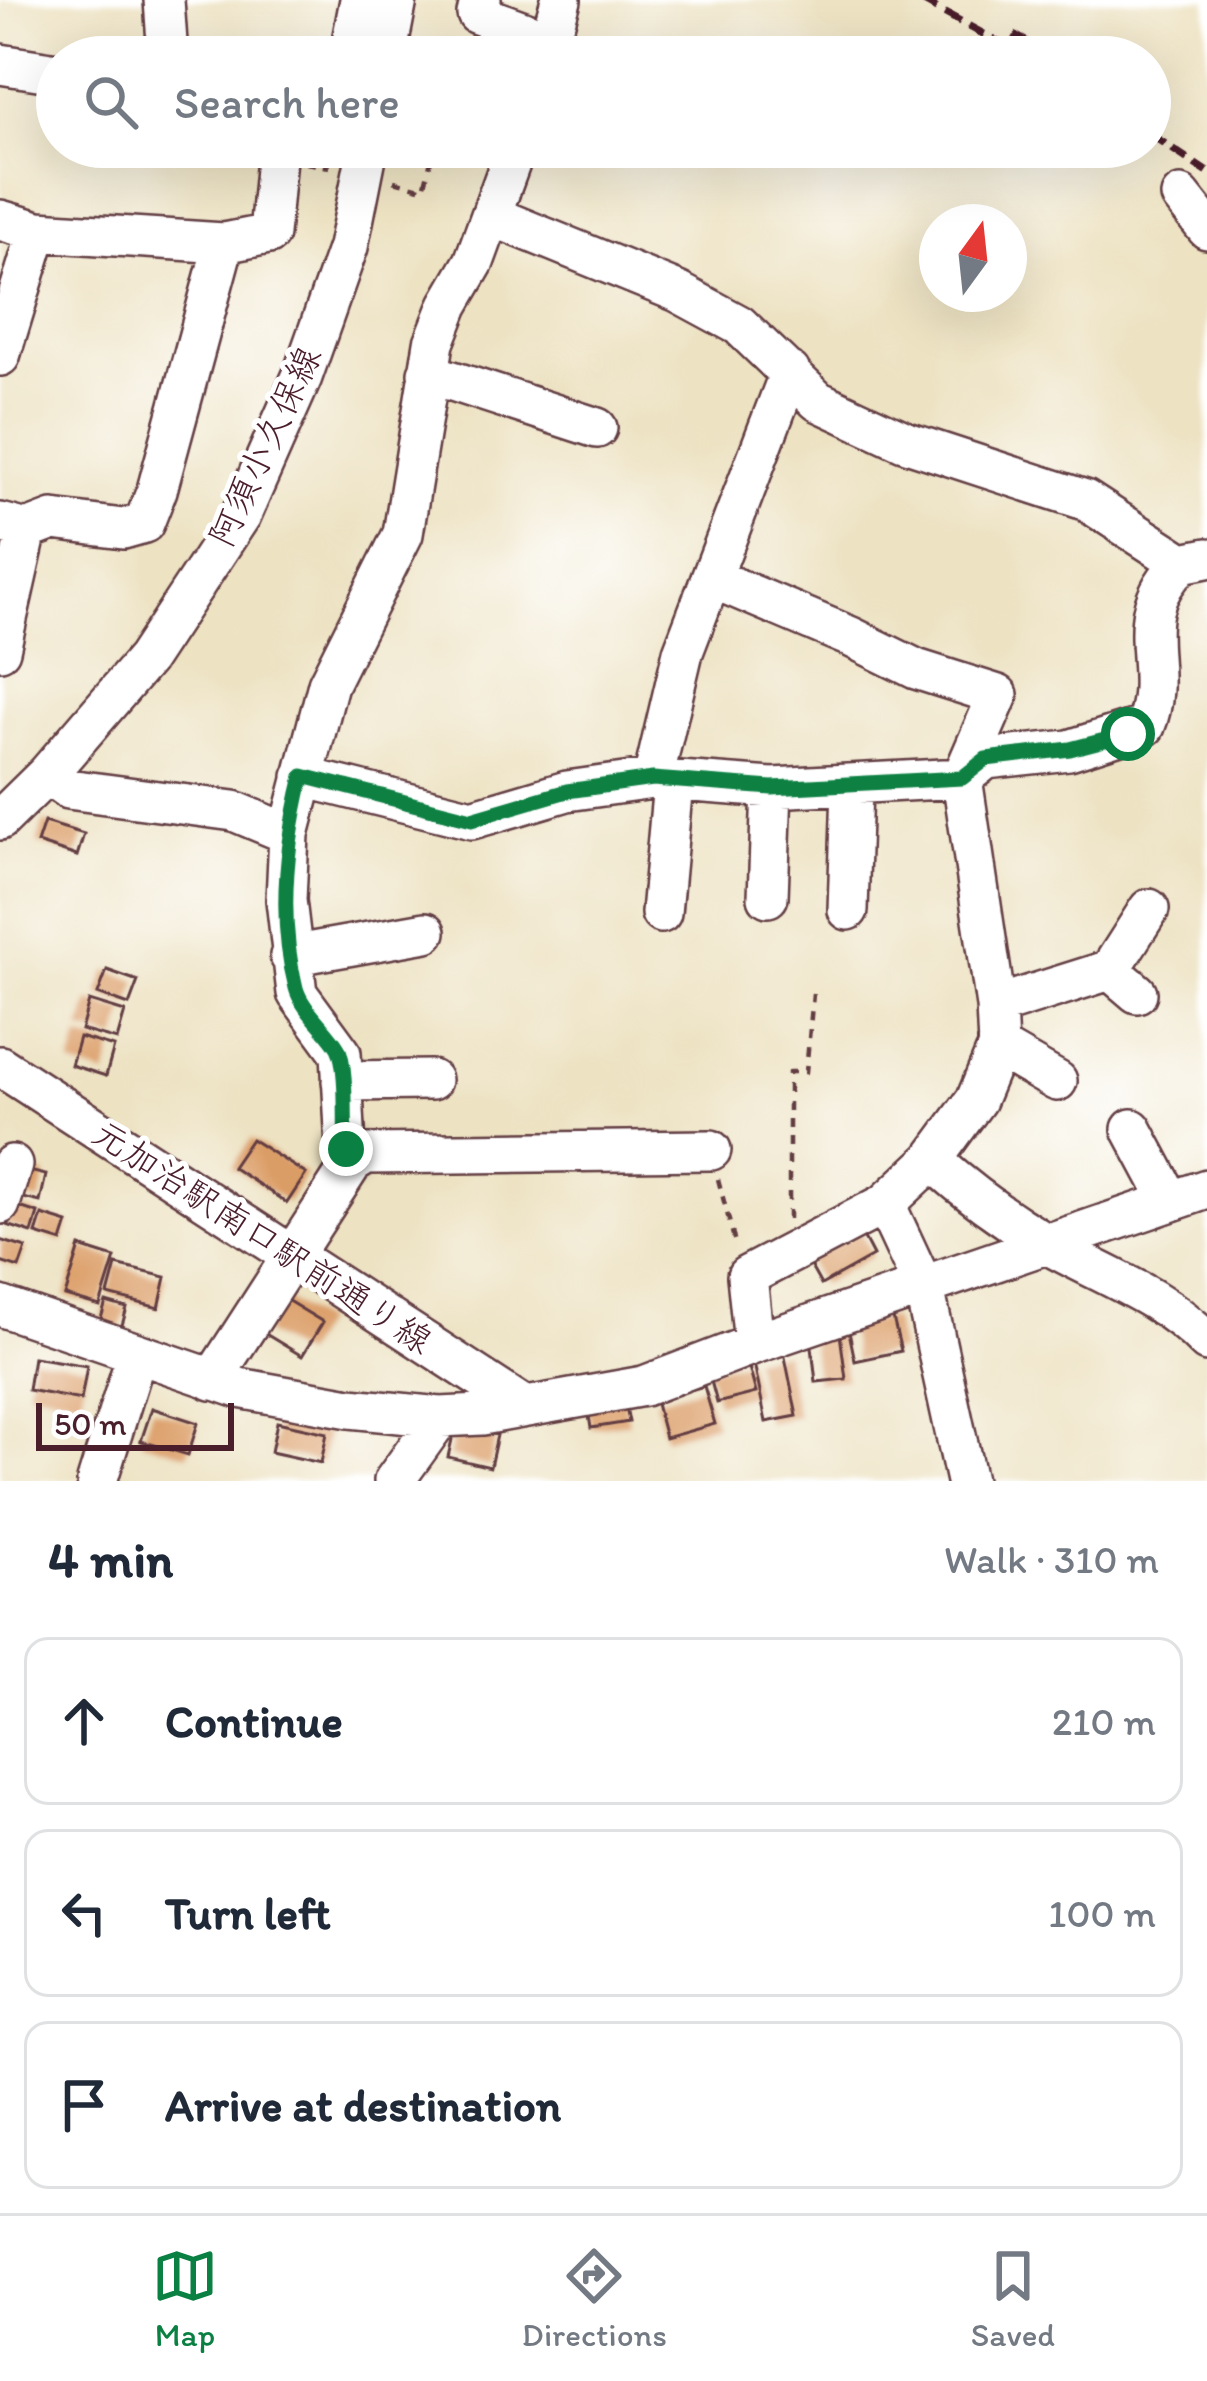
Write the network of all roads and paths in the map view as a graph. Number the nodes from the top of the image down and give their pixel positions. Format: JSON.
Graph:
{"nodes":[{"id":1,"x":164,"y":0,"type":"edge"},
{"id":2,"x":360,"y":0,"type":"edge"},
{"id":3,"x":397,"y":0,"type":"edge"},
{"id":4,"x":481,"y":0,"type":"edge"},
{"id":5,"x":561,"y":0,"type":"edge"},
{"id":6,"x":167,"y":36,"type":"edge"},
{"id":7,"x":354,"y":36,"type":"edge"},
{"id":8,"x":390,"y":36,"type":"edge"},
{"id":9,"x":522,"y":36,"type":"edge"},
{"id":10,"x":551,"y":36,"type":"edge"},
{"id":11,"x":0,"y":64,"type":"edge"},
{"id":12,"x":36,"y":70,"type":"edge"},
{"id":13,"x":281,"y":168,"type":"edge"},
{"id":14,"x":363,"y":168,"type":"edge"},
{"id":15,"x":381,"y":168,"type":"edge"},
{"id":16,"x":429,"y":168,"type":"edge"},
{"id":17,"x":507,"y":168,"type":"edge"},
{"id":18,"x":1181,"y":196,"type":"dead end"},
{"id":19,"x":492,"y":216,"type":"junction"},
{"id":20,"x":19,"y":225,"type":"edge"},
{"id":21,"x":1207,"y":229,"type":"edge"},
{"id":22,"x":224,"y":243,"type":"junction"},
{"id":23,"x":0,"y":356,"type":"edge"},
{"id":24,"x":790,"y":372,"type":"junction"},
{"id":25,"x":428,"y":373,"type":"junction"},
{"id":26,"x":597,"y":428,"type":"dead end"},
{"id":27,"x":14,"y":526,"type":"edge"},
{"id":28,"x":1194,"y":560,"type":"edge"},
{"id":29,"x":712,"y":578,"type":"junction"},
{"id":30,"x":0,"y":650,"type":"edge"},
{"id":31,"x":303,"y":776,"type":"junction"},
{"id":32,"x":962,"y":778,"type":"junction"},
{"id":33,"x":663,"y":781,"type":"junction"},
{"id":34,"x":852,"y":787,"type":"junction"},
{"id":35,"x":772,"y":788,"type":"junction"},
{"id":36,"x":17,"y":792,"type":"edge"},
{"id":37,"x":289,"y":834,"type":"junction"},
{"id":38,"x":768,"y":897,"type":"dead end"},
{"id":39,"x":1149,"y":909,"type":"dead end"},
{"id":40,"x":848,"y":910,"type":"dead end"},
{"id":41,"x":661,"y":914,"type":"dead end"},
{"id":42,"x":426,"y":932,"type":"dead end"},
{"id":43,"x":290,"y":956,"type":"junction"},
{"id":44,"x":813,"y":994,"type":"dead end"},
{"id":45,"x":996,"y":1006,"type":"junction"},
{"id":46,"x":998,"y":1047,"type":"junction"},
{"id":47,"x":0,"y":1066,"type":"edge"},
{"id":48,"x":431,"y":1080,"type":"dead end"},
{"id":49,"x":342,"y":1081,"type":"junction"},
{"id":50,"x":1057,"y":1081,"type":"dead end"},
{"id":51,"x":1132,"y":1130,"type":"dead end"},
{"id":52,"x":710,"y":1150,"type":"joint"},
{"id":53,"x":932,"y":1160,"type":"junction"},
{"id":54,"x":352,"y":1162,"type":"junction"},
{"id":55,"x":12,"y":1165,"type":"dead end"},
{"id":56,"x":1188,"y":1195,"type":"edge"},
{"id":57,"x":0,"y":1204,"type":"edge"},
{"id":58,"x":885,"y":1204,"type":"junction"},
{"id":59,"x":1048,"y":1244,"type":"junction"},
{"id":60,"x":790,"y":1255,"type":"junction"},
{"id":61,"x":294,"y":1257,"type":"junction"},
{"id":62,"x":746,"y":1276,"type":"junction"},
{"id":63,"x":924,"y":1288,"type":"junction"},
{"id":64,"x":0,"y":1306,"type":"edge"},
{"id":65,"x":1207,"y":1342,"type":"edge"},
{"id":66,"x":754,"y":1344,"type":"junction"},
{"id":67,"x":137,"y":1354,"type":"junction"},
{"id":68,"x":212,"y":1380,"type":"junction"},
{"id":69,"x":525,"y":1407,"type":"junction"},
{"id":70,"x":440,"y":1417,"type":"junction"},
{"id":71,"x":97,"y":1481,"type":"edge"},
{"id":72,"x":394,"y":1481,"type":"edge"},
{"id":73,"x":967,"y":1481,"type":"edge"}],
"edges":[{"from":1,"to":6,"type":"street"},
{"from":2,"to":7,"type":"street"},
{"from":3,"to":8,"type":"street"},
{"from":4,"to":9,"type":"street"},
{"from":5,"to":10,"type":"street"},
{"from":11,"to":12,"type":"street"},
{"from":13,"to":22,"type":"street"},
{"from":14,"to":36,"type":"street","name":"阿須小久保線"},
{"from":15,"to":16,"type":"path"},
{"from":17,"to":19,"type":"street"},
{"from":18,"to":21,"type":"street"},
{"from":19,"to":24,"type":"street"},
{"from":19,"to":25,"type":"street"},
{"from":20,"to":22,"type":"street"},
{"from":20,"to":23,"type":"street"},
{"from":22,"to":27,"type":"street"},
{"from":24,"to":28,"type":"street"},
{"from":24,"to":29,"type":"street"},
{"from":25,"to":26,"type":"street"},
{"from":25,"to":31,"type":"street"},
{"from":27,"to":30,"type":"street"},
{"from":28,"to":32,"type":"street"},
{"from":29,"to":32,"type":"street"},
{"from":29,"to":33,"type":"street"},
{"from":31,"to":33,"type":"street"},
{"from":31,"to":37,"type":"street"},
{"from":32,"to":34,"type":"street"},
{"from":32,"to":45,"type":"street"},
{"from":33,"to":35,"type":"street"},
{"from":33,"to":41,"type":"street"},
{"from":34,"to":35,"type":"street"},
{"from":34,"to":40,"type":"street"},
{"from":35,"to":38,"type":"street"},
{"from":36,"to":37,"type":"street"},
{"from":37,"to":43,"type":"street"},
{"from":39,"to":45,"type":"street"},
{"from":42,"to":43,"type":"street"},
{"from":43,"to":49,"type":"street"},
{"from":44,"to":60,"type":"path"},
{"from":45,"to":46,"type":"street"},
{"from":46,"to":50,"type":"street"},
{"from":46,"to":53,"type":"street"},
{"from":47,"to":61,"type":"street","name":"元加治駅南口駅前通り線"},
{"from":48,"to":49,"type":"street"},
{"from":49,"to":54,"type":"street"},
{"from":51,"to":56,"type":"street"},
{"from":52,"to":54,"type":"street"},
{"from":52,"to":62,"type":"path"},
{"from":53,"to":58,"type":"street"},
{"from":53,"to":59,"type":"street"},
{"from":54,"to":61,"type":"street"},
{"from":55,"to":57,"type":"street"},
{"from":56,"to":59,"type":"street"},
{"from":58,"to":60,"type":"street"},
{"from":58,"to":63,"type":"street"},
{"from":59,"to":63,"type":"street"},
{"from":59,"to":65,"type":"street"},
{"from":60,"to":62,"type":"street"},
{"from":61,"to":68,"type":"street"},
{"from":61,"to":69,"type":"street","name":"元加治駅南口駅前通り線"},
{"from":62,"to":66,"type":"street"},
{"from":63,"to":66,"type":"street"},
{"from":63,"to":73,"type":"street"},
{"from":64,"to":67,"type":"street"},
{"from":66,"to":69,"type":"street"},
{"from":67,"to":68,"type":"street"},
{"from":67,"to":71,"type":"street"},
{"from":68,"to":70,"type":"street"},
{"from":69,"to":70,"type":"street"},
{"from":70,"to":72,"type":"street"}]}
